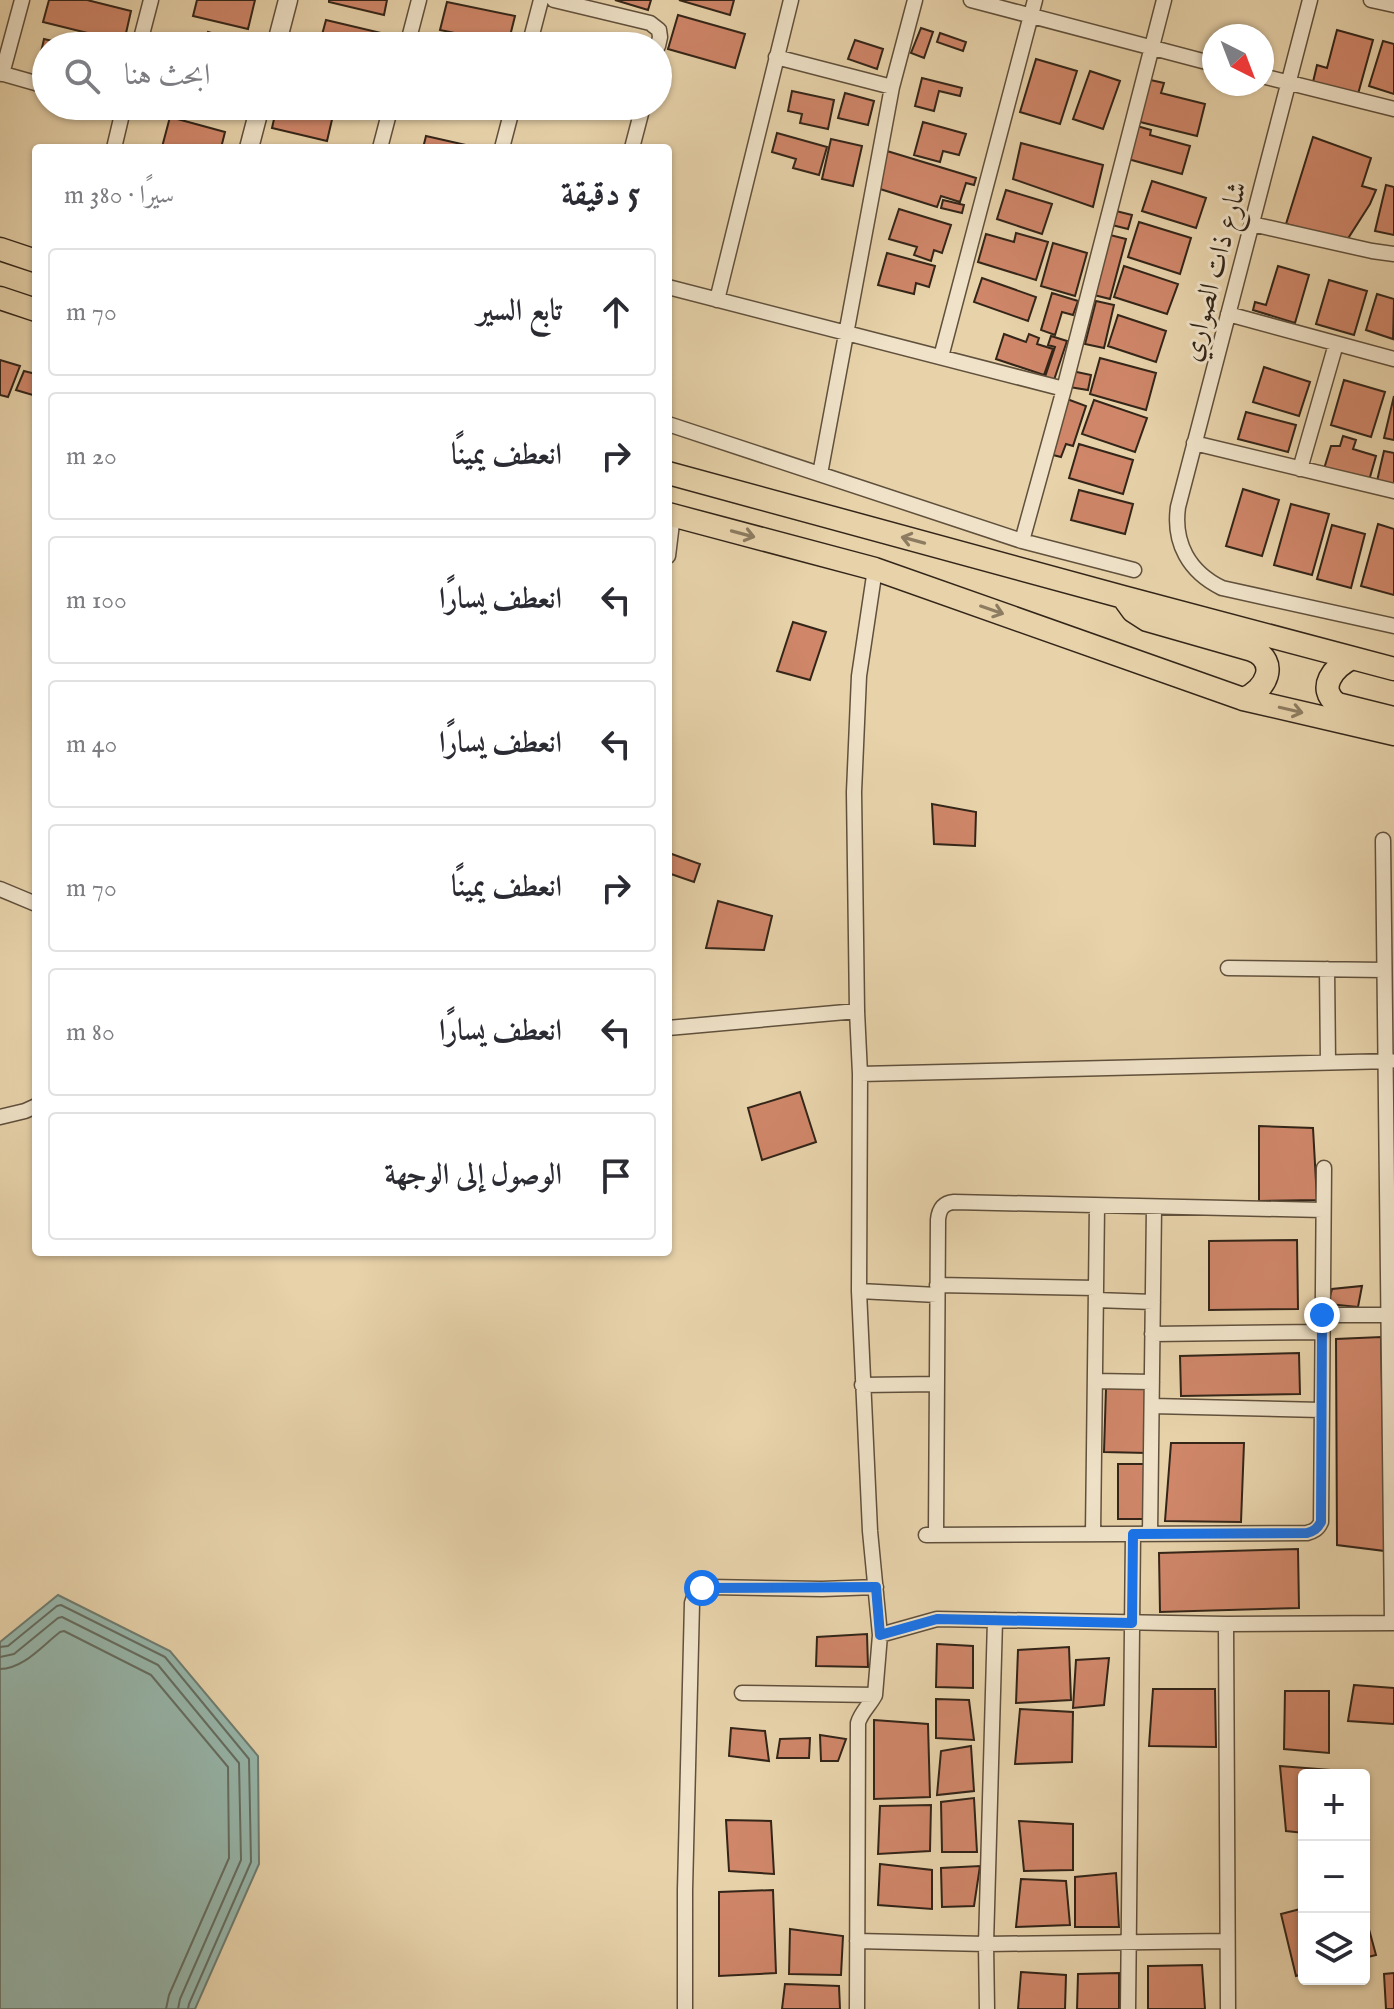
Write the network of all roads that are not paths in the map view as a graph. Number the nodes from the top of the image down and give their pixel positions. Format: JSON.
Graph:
{"nodes":[{"id":1,"x":22,"y":0,"type":"edge"},
{"id":2,"x":151,"y":0,"type":"edge"},
{"id":3,"x":288,"y":0,"type":"edge"},
{"id":4,"x":419,"y":0,"type":"edge"},
{"id":5,"x":541,"y":0,"type":"edge"},
{"id":6,"x":554,"y":0,"type":"edge"},
{"id":7,"x":791,"y":0,"type":"edge"},
{"id":8,"x":915,"y":0,"type":"edge"},
{"id":9,"x":971,"y":0,"type":"edge"},
{"id":10,"x":1035,"y":0,"type":"edge"},
{"id":11,"x":1164,"y":0,"type":"edge"},
{"id":12,"x":1310,"y":0,"type":"edge"},
{"id":13,"x":1371,"y":0,"type":"edge"},
{"id":14,"x":1394,"y":5,"type":"edge"},
{"id":15,"x":1031,"y":16,"type":"junction"},
{"id":16,"x":143,"y":32,"type":"edge"},
{"id":17,"x":280,"y":32,"type":"edge"},
{"id":18,"x":411,"y":32,"type":"edge"},
{"id":19,"x":533,"y":32,"type":"edge"},
{"id":20,"x":659,"y":32,"type":"edge"},
{"id":21,"x":1152,"y":48,"type":"junction"},
{"id":22,"x":776,"y":57,"type":"junction"},
{"id":23,"x":1202,"y":61,"type":"edge"},
{"id":24,"x":1,"y":74,"type":"edge"},
{"id":25,"x":1274,"y":79,"type":"edge"},
{"id":26,"x":32,"y":82,"type":"edge"},
{"id":27,"x":1289,"y":83,"type":"junction"},
{"id":28,"x":892,"y":87,"type":"junction"},
{"id":29,"x":1394,"y":109,"type":"edge"},
{"id":30,"x":119,"y":120,"type":"edge"},
{"id":31,"x":256,"y":120,"type":"edge"},
{"id":32,"x":387,"y":120,"type":"edge"},
{"id":33,"x":509,"y":120,"type":"edge"},
{"id":34,"x":639,"y":120,"type":"edge"},
{"id":35,"x":115,"y":144,"type":"edge"},
{"id":36,"x":250,"y":144,"type":"edge"},
{"id":37,"x":381,"y":144,"type":"edge"},
{"id":38,"x":503,"y":144,"type":"edge"},
{"id":39,"x":633,"y":144,"type":"edge"},
{"id":40,"x":1252,"y":224,"type":"junction"},
{"id":41,"x":0,"y":249,"type":"edge"},
{"id":42,"x":1394,"y":254,"type":"edge"},
{"id":43,"x":32,"y":260,"type":"edge"},
{"id":44,"x":672,"y":288,"type":"edge"},
{"id":45,"x":0,"y":298,"type":"edge"},
{"id":46,"x":717,"y":300,"type":"junction"},
{"id":47,"x":32,"y":309,"type":"edge"},
{"id":48,"x":1228,"y":314,"type":"junction"},
{"id":49,"x":847,"y":333,"type":"junction"},
{"id":50,"x":1336,"y":344,"type":"junction"},
{"id":51,"x":941,"y":357,"type":"junction"},
{"id":52,"x":1394,"y":359,"type":"edge"},
{"id":53,"x":1064,"y":389,"type":"junction"},
{"id":54,"x":672,"y":425,"type":"edge"},
{"id":55,"x":1194,"y":443,"type":"junction"},
{"id":56,"x":1300,"y":469,"type":"junction"},
{"id":57,"x":672,"y":474,"type":"edge"},
{"id":58,"x":820,"y":474,"type":"junction"},
{"id":59,"x":1394,"y":491,"type":"edge"},
{"id":60,"x":672,"y":515,"type":"edge"},
{"id":61,"x":1022,"y":541,"type":"junction"},
{"id":62,"x":875,"y":569,"type":"junction"},
{"id":63,"x":1134,"y":570,"type":"dead end"},
{"id":64,"x":1123,"y":597,"type":"junction"},
{"id":65,"x":1394,"y":626,"type":"edge"},
{"id":66,"x":1352,"y":658,"type":"junction"},
{"id":67,"x":1394,"y":669,"type":"edge"},
{"id":68,"x":1243,"y":699,"type":"junction"},
{"id":69,"x":1394,"y":718,"type":"edge"},
{"id":70,"x":1394,"y":734,"type":"edge"},
{"id":71,"x":1383,"y":840,"type":"dead end"},
{"id":72,"x":0,"y":889,"type":"edge"},
{"id":73,"x":32,"y":902,"type":"edge"},
{"id":74,"x":1228,"y":968,"type":"dead end"},
{"id":75,"x":1327,"y":969,"type":"junction"},
{"id":76,"x":1384,"y":970,"type":"junction"},
{"id":77,"x":857,"y":1011,"type":"junction"},
{"id":78,"x":672,"y":1028,"type":"edge"},
{"id":79,"x":1390,"y":1061,"type":"edge"},
{"id":80,"x":1328,"y":1062,"type":"junction"},
{"id":81,"x":860,"y":1074,"type":"junction"},
{"id":82,"x":32,"y":1108,"type":"edge"},
{"id":83,"x":0,"y":1117,"type":"edge"},
{"id":84,"x":1324,"y":1168,"type":"dead end"},
{"id":85,"x":1097,"y":1206,"type":"junction"},
{"id":86,"x":1154,"y":1207,"type":"junction"},
{"id":87,"x":1323,"y":1210,"type":"junction"},
{"id":88,"x":937,"y":1290,"type":"junction"},
{"id":89,"x":859,"y":1291,"type":"junction"},
{"id":90,"x":1096,"y":1294,"type":"junction"},
{"id":91,"x":1153,"y":1302,"type":"junction"},
{"id":92,"x":1322,"y":1315,"type":"junction"},
{"id":93,"x":1391,"y":1316,"type":"edge"},
{"id":94,"x":1322,"y":1332,"type":"junction"},
{"id":95,"x":1152,"y":1334,"type":"junction"},
{"id":96,"x":1095,"y":1381,"type":"junction"},
{"id":97,"x":1152,"y":1382,"type":"junction"},
{"id":98,"x":937,"y":1384,"type":"junction"},
{"id":99,"x":862,"y":1385,"type":"junction"},
{"id":100,"x":1152,"y":1406,"type":"junction"},
{"id":101,"x":1321,"y":1410,"type":"junction"},
{"id":102,"x":1093,"y":1534,"type":"junction"},
{"id":103,"x":1133,"y":1534,"type":"junction"},
{"id":104,"x":1150,"y":1534,"type":"junction"},
{"id":105,"x":876,"y":1587,"type":"junction"},
{"id":106,"x":995,"y":1620,"type":"junction"},
{"id":107,"x":1132,"y":1623,"type":"junction"},
{"id":108,"x":1393,"y":1623,"type":"edge"},
{"id":109,"x":1226,"y":1624,"type":"junction"},
{"id":110,"x":880,"y":1635,"type":"junction"},
{"id":111,"x":742,"y":1693,"type":"dead end"},
{"id":112,"x":875,"y":1695,"type":"junction"},
{"id":113,"x":857,"y":1941,"type":"junction"},
{"id":114,"x":1227,"y":1941,"type":"junction"},
{"id":115,"x":1129,"y":1942,"type":"junction"},
{"id":116,"x":986,"y":1944,"type":"junction"},
{"id":117,"x":685,"y":2009,"type":"edge"},
{"id":118,"x":857,"y":2009,"type":"edge"},
{"id":119,"x":987,"y":2009,"type":"edge"},
{"id":120,"x":1128,"y":2009,"type":"edge"},
{"id":121,"x":1228,"y":2009,"type":"edge"}],
"edges":[{"from":1,"to":24,"type":"street"},
{"from":2,"to":16,"type":"street"},
{"from":3,"to":17,"type":"street"},
{"from":4,"to":18,"type":"street"},
{"from":5,"to":19,"type":"street"},
{"from":6,"to":20,"type":"street"},
{"from":7,"to":22,"type":"street"},
{"from":8,"to":28,"type":"street"},
{"from":9,"to":15,"type":"street"},
{"from":10,"to":15,"type":"street"},
{"from":11,"to":21,"type":"street"},
{"from":12,"to":27,"type":"street","name":"شارع ذات الصواري"},
{"from":13,"to":14,"type":"street"},
{"from":15,"to":21,"type":"street"},
{"from":15,"to":51,"type":"street"},
{"from":21,"to":23,"type":"street"},
{"from":21,"to":53,"type":"street"},
{"from":22,"to":28,"type":"street"},
{"from":22,"to":46,"type":"street"},
{"from":24,"to":26,"type":"street"},
{"from":25,"to":27,"type":"street"},
{"from":27,"to":29,"type":"street"},
{"from":27,"to":40,"type":"street","name":"شارع ذات الصواري"},
{"from":28,"to":49,"type":"street"},
{"from":30,"to":35,"type":"street"},
{"from":31,"to":36,"type":"street"},
{"from":32,"to":37,"type":"street"},
{"from":33,"to":38,"type":"street"},
{"from":34,"to":39,"type":"street"},
{"from":40,"to":42,"type":"street"},
{"from":40,"to":48,"type":"street","name":"شارع ذات الصواري"},
{"from":41,"to":43,"type":"main road"},
{"from":44,"to":46,"type":"street"},
{"from":45,"to":47,"type":"main road"},
{"from":46,"to":49,"type":"street"},
{"from":48,"to":50,"type":"street"},
{"from":48,"to":55,"type":"street","name":"شارع ذات الصواري"},
{"from":49,"to":51,"type":"street"},
{"from":49,"to":58,"type":"street"},
{"from":50,"to":52,"type":"street"},
{"from":50,"to":56,"type":"street"},
{"from":51,"to":53,"type":"street"},
{"from":53,"to":61,"type":"street"},
{"from":54,"to":58,"type":"street"},
{"from":55,"to":56,"type":"street"},
{"from":55,"to":65,"type":"street","name":"شارع ذات الصواري"},
{"from":56,"to":59,"type":"street"},
{"from":64,"to":57,"type":"main road","one_way":true},
{"from":58,"to":61,"type":"street"},
{"from":60,"to":62,"type":"main road","one_way":true},
{"from":61,"to":63,"type":"street"},
{"from":62,"to":68,"type":"main road","one_way":true},
{"from":62,"to":77,"type":"street"},
{"from":64,"to":66,"type":"main road"},
{"from":64,"to":68,"type":"main road"},
{"from":66,"to":67,"type":"main road"},
{"from":66,"to":69,"type":"main road"},
{"from":68,"to":70,"type":"main road","one_way":true},
{"from":71,"to":76,"type":"street"},
{"from":72,"to":73,"type":"street"},
{"from":74,"to":75,"type":"street"},
{"from":75,"to":76,"type":"street"},
{"from":75,"to":80,"type":"street"},
{"from":76,"to":79,"type":"street"},
{"from":77,"to":78,"type":"street"},
{"from":77,"to":81,"type":"street"},
{"from":79,"to":80,"type":"street"},
{"from":79,"to":93,"type":"street"},
{"from":80,"to":81,"type":"street"},
{"from":81,"to":89,"type":"street"},
{"from":82,"to":83,"type":"street"},
{"from":84,"to":87,"type":"street"},
{"from":85,"to":86,"type":"street"},
{"from":85,"to":88,"type":"street"},
{"from":85,"to":90,"type":"street"},
{"from":86,"to":87,"type":"street"},
{"from":86,"to":91,"type":"street"},
{"from":87,"to":92,"type":"street"},
{"from":88,"to":89,"type":"street"},
{"from":88,"to":90,"type":"street"},
{"from":88,"to":98,"type":"street"},
{"from":89,"to":99,"type":"street"},
{"from":90,"to":91,"type":"street"},
{"from":90,"to":96,"type":"street"},
{"from":91,"to":95,"type":"street"},
{"from":92,"to":93,"type":"street"},
{"from":92,"to":94,"type":"street"},
{"from":93,"to":108,"type":"street"},
{"from":94,"to":95,"type":"street"},
{"from":94,"to":101,"type":"street"},
{"from":95,"to":97,"type":"street"},
{"from":96,"to":97,"type":"street"},
{"from":96,"to":102,"type":"street"},
{"from":97,"to":100,"type":"street"},
{"from":98,"to":99,"type":"street"},
{"from":98,"to":102,"type":"street"},
{"from":99,"to":105,"type":"street"},
{"from":100,"to":101,"type":"street"},
{"from":100,"to":104,"type":"street"},
{"from":101,"to":104,"type":"street"},
{"from":102,"to":103,"type":"street"},
{"from":103,"to":104,"type":"street"},
{"from":103,"to":107,"type":"street"},
{"from":105,"to":110,"type":"street"},
{"from":105,"to":117,"type":"street"},
{"from":106,"to":107,"type":"street"},
{"from":106,"to":110,"type":"street"},
{"from":106,"to":116,"type":"street"},
{"from":107,"to":109,"type":"street"},
{"from":107,"to":115,"type":"street"},
{"from":108,"to":109,"type":"street"},
{"from":109,"to":114,"type":"street"},
{"from":110,"to":112,"type":"street"},
{"from":111,"to":112,"type":"street"},
{"from":112,"to":113,"type":"street"},
{"from":113,"to":116,"type":"street"},
{"from":113,"to":118,"type":"street"},
{"from":114,"to":115,"type":"street"},
{"from":114,"to":121,"type":"street"},
{"from":115,"to":116,"type":"street"},
{"from":115,"to":120,"type":"street"},
{"from":116,"to":119,"type":"street"}]}
